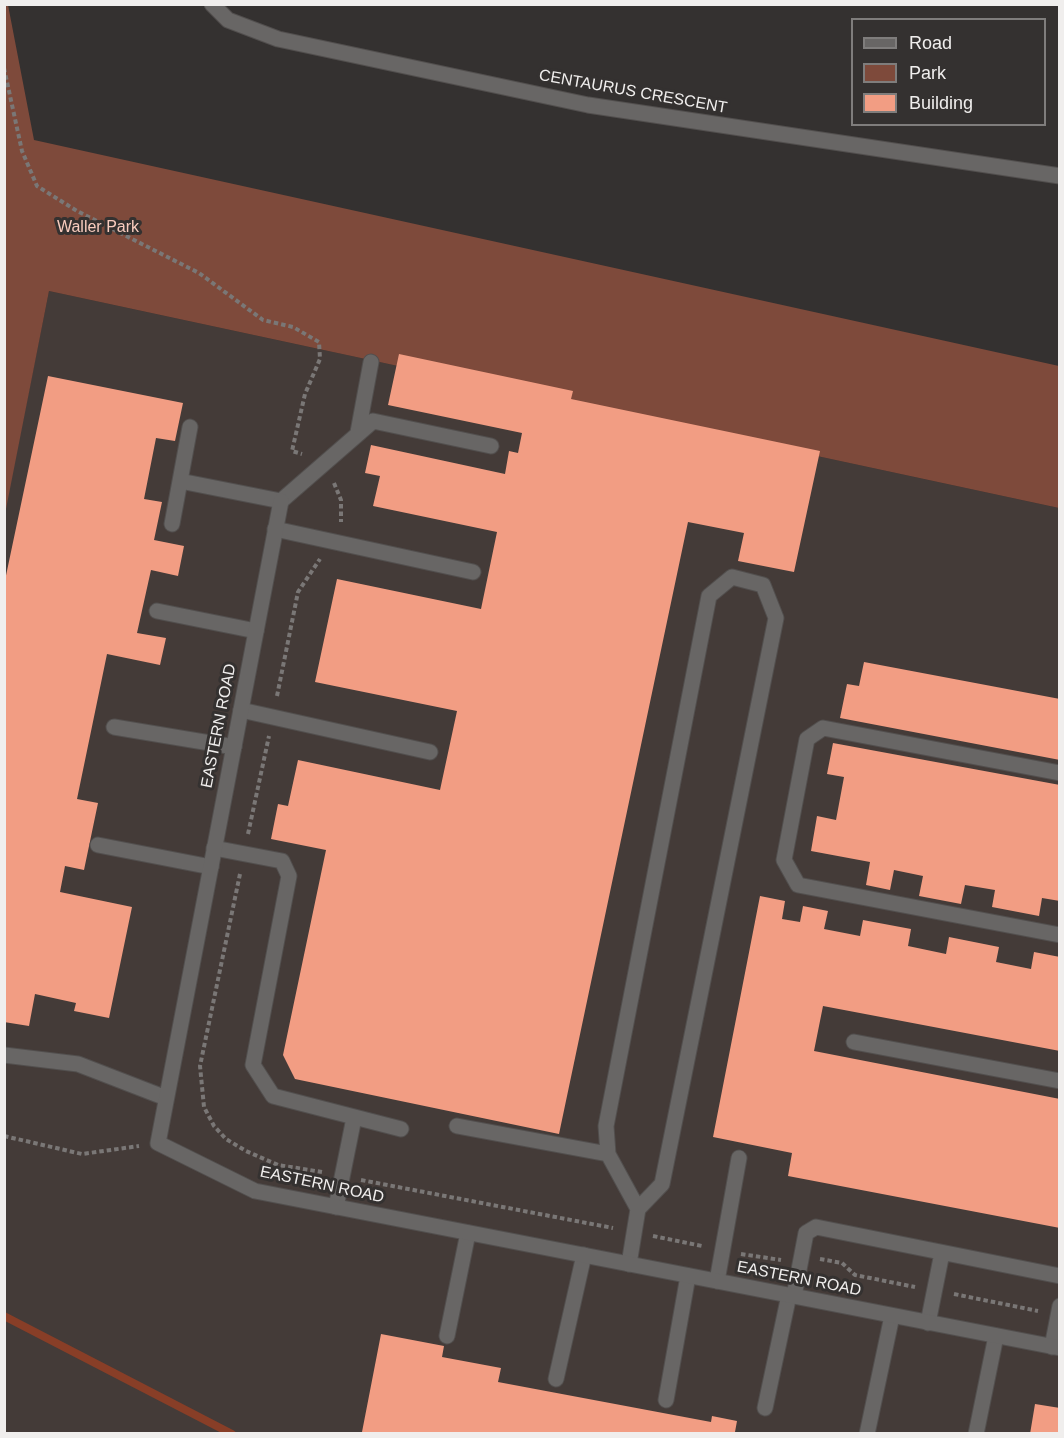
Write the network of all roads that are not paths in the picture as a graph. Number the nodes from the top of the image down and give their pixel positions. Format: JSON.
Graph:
{"nodes":[{"id":1,"x":212,"y":4,"type":"edge"},
{"id":2,"x":1059,"y":176,"type":"edge"},
{"id":3,"x":371,"y":362,"type":"dead end"},
{"id":4,"x":190,"y":427,"type":"dead end"},
{"id":5,"x":358,"y":432,"type":"junction"},
{"id":6,"x":491,"y":446,"type":"dead end"},
{"id":7,"x":180,"y":481,"type":"junction"},
{"id":8,"x":281,"y":501,"type":"junction"},
{"id":9,"x":172,"y":524,"type":"dead end"},
{"id":10,"x":275,"y":529,"type":"junction"},
{"id":11,"x":473,"y":572,"type":"dead end"},
{"id":12,"x":157,"y":611,"type":"dead end"},
{"id":13,"x":256,"y":631,"type":"junction"},
{"id":14,"x":241,"y":710,"type":"junction"},
{"id":15,"x":114,"y":727,"type":"dead end"},
{"id":16,"x":234,"y":747,"type":"junction"},
{"id":17,"x":430,"y":752,"type":"dead end"},
{"id":18,"x":1059,"y":773,"type":"edge"},
{"id":19,"x":98,"y":845,"type":"dead end"},
{"id":20,"x":214,"y":848,"type":"junction"},
{"id":21,"x":211,"y":867,"type":"junction"},
{"id":22,"x":1059,"y":935,"type":"edge"},
{"id":23,"x":854,"y":1042,"type":"dead end"},
{"id":24,"x":4,"y":1055,"type":"edge"},
{"id":25,"x":1059,"y":1081,"type":"edge"},
{"id":26,"x":166,"y":1098,"type":"junction"},
{"id":27,"x":354,"y":1118,"type":"junction"},
{"id":28,"x":457,"y":1126,"type":"dead end"},
{"id":29,"x":401,"y":1129,"type":"dead end"},
{"id":30,"x":608,"y":1154,"type":"junction"},
{"id":31,"x":739,"y":1158,"type":"dead end"},
{"id":32,"x":336,"y":1207,"type":"junction"},
{"id":33,"x":638,"y":1209,"type":"junction"},
{"id":34,"x":468,"y":1233,"type":"junction"},
{"id":35,"x":942,"y":1253,"type":"junction"},
{"id":36,"x":584,"y":1255,"type":"junction"},
{"id":37,"x":629,"y":1264,"type":"junction"},
{"id":38,"x":688,"y":1276,"type":"junction"},
{"id":39,"x":1059,"y":1276,"type":"edge"},
{"id":40,"x":717,"y":1281,"type":"junction"},
{"id":41,"x":792,"y":1296,"type":"junction"},
{"id":42,"x":1059,"y":1311,"type":"edge"},
{"id":43,"x":892,"y":1316,"type":"junction"},
{"id":44,"x":928,"y":1323,"type":"junction"},
{"id":45,"x":447,"y":1336,"type":"dead end"},
{"id":46,"x":996,"y":1336,"type":"junction"},
{"id":47,"x":1056,"y":1347,"type":"edge"},
{"id":48,"x":556,"y":1380,"type":"dead end"},
{"id":49,"x":666,"y":1400,"type":"dead end"},
{"id":50,"x":765,"y":1408,"type":"dead end"},
{"id":51,"x":867,"y":1434,"type":"edge"},
{"id":52,"x":976,"y":1434,"type":"edge"}],
"edges":[{"from":1,"to":2,"type":"street","name":"CENTAURUS CRESCENT"},
{"from":3,"to":5,"type":"street"},
{"from":4,"to":7,"type":"street"},
{"from":5,"to":6,"type":"street"},
{"from":5,"to":8,"type":"street"},
{"from":7,"to":8,"type":"street"},
{"from":7,"to":9,"type":"street"},
{"from":8,"to":10,"type":"street","name":"EASTERN ROAD"},
{"from":10,"to":11,"type":"street"},
{"from":10,"to":13,"type":"street","name":"EASTERN ROAD"},
{"from":12,"to":13,"type":"street"},
{"from":13,"to":14,"type":"street","name":"EASTERN ROAD"},
{"from":14,"to":16,"type":"street","name":"EASTERN ROAD"},
{"from":14,"to":17,"type":"street"},
{"from":15,"to":16,"type":"street"},
{"from":16,"to":20,"type":"street","name":"EASTERN ROAD"},
{"from":18,"to":22,"type":"street"},
{"from":19,"to":21,"type":"street"},
{"from":20,"to":21,"type":"street","name":"EASTERN ROAD"},
{"from":20,"to":27,"type":"street"},
{"from":21,"to":26,"type":"street","name":"EASTERN ROAD"},
{"from":23,"to":25,"type":"street"},
{"from":24,"to":26,"type":"street"},
{"from":26,"to":32,"type":"street","name":"EASTERN ROAD"},
{"from":27,"to":29,"type":"street"},
{"from":27,"to":32,"type":"street"},
{"from":28,"to":30,"type":"street"},
{"from":30,"to":33,"type":"street"},
{"from":30,"to":33,"type":"street"},
{"from":31,"to":40,"type":"street"},
{"from":32,"to":34,"type":"street","name":"EASTERN ROAD"},
{"from":33,"to":37,"type":"street"},
{"from":34,"to":36,"type":"street","name":"EASTERN ROAD"},
{"from":34,"to":45,"type":"street"},
{"from":35,"to":39,"type":"street"},
{"from":35,"to":41,"type":"street"},
{"from":35,"to":44,"type":"street"},
{"from":36,"to":37,"type":"street","name":"EASTERN ROAD"},
{"from":36,"to":48,"type":"street"},
{"from":37,"to":38,"type":"street","name":"EASTERN ROAD"},
{"from":38,"to":40,"type":"street","name":"EASTERN ROAD"},
{"from":38,"to":49,"type":"street"},
{"from":40,"to":41,"type":"street","name":"EASTERN ROAD"},
{"from":41,"to":43,"type":"street","name":"EASTERN ROAD"},
{"from":41,"to":50,"type":"street"},
{"from":42,"to":47,"type":"street"},
{"from":43,"to":44,"type":"street","name":"EASTERN ROAD"},
{"from":43,"to":51,"type":"street"},
{"from":44,"to":46,"type":"street","name":"EASTERN ROAD"},
{"from":46,"to":47,"type":"street","name":"EASTERN ROAD"},
{"from":46,"to":52,"type":"street"}]}
